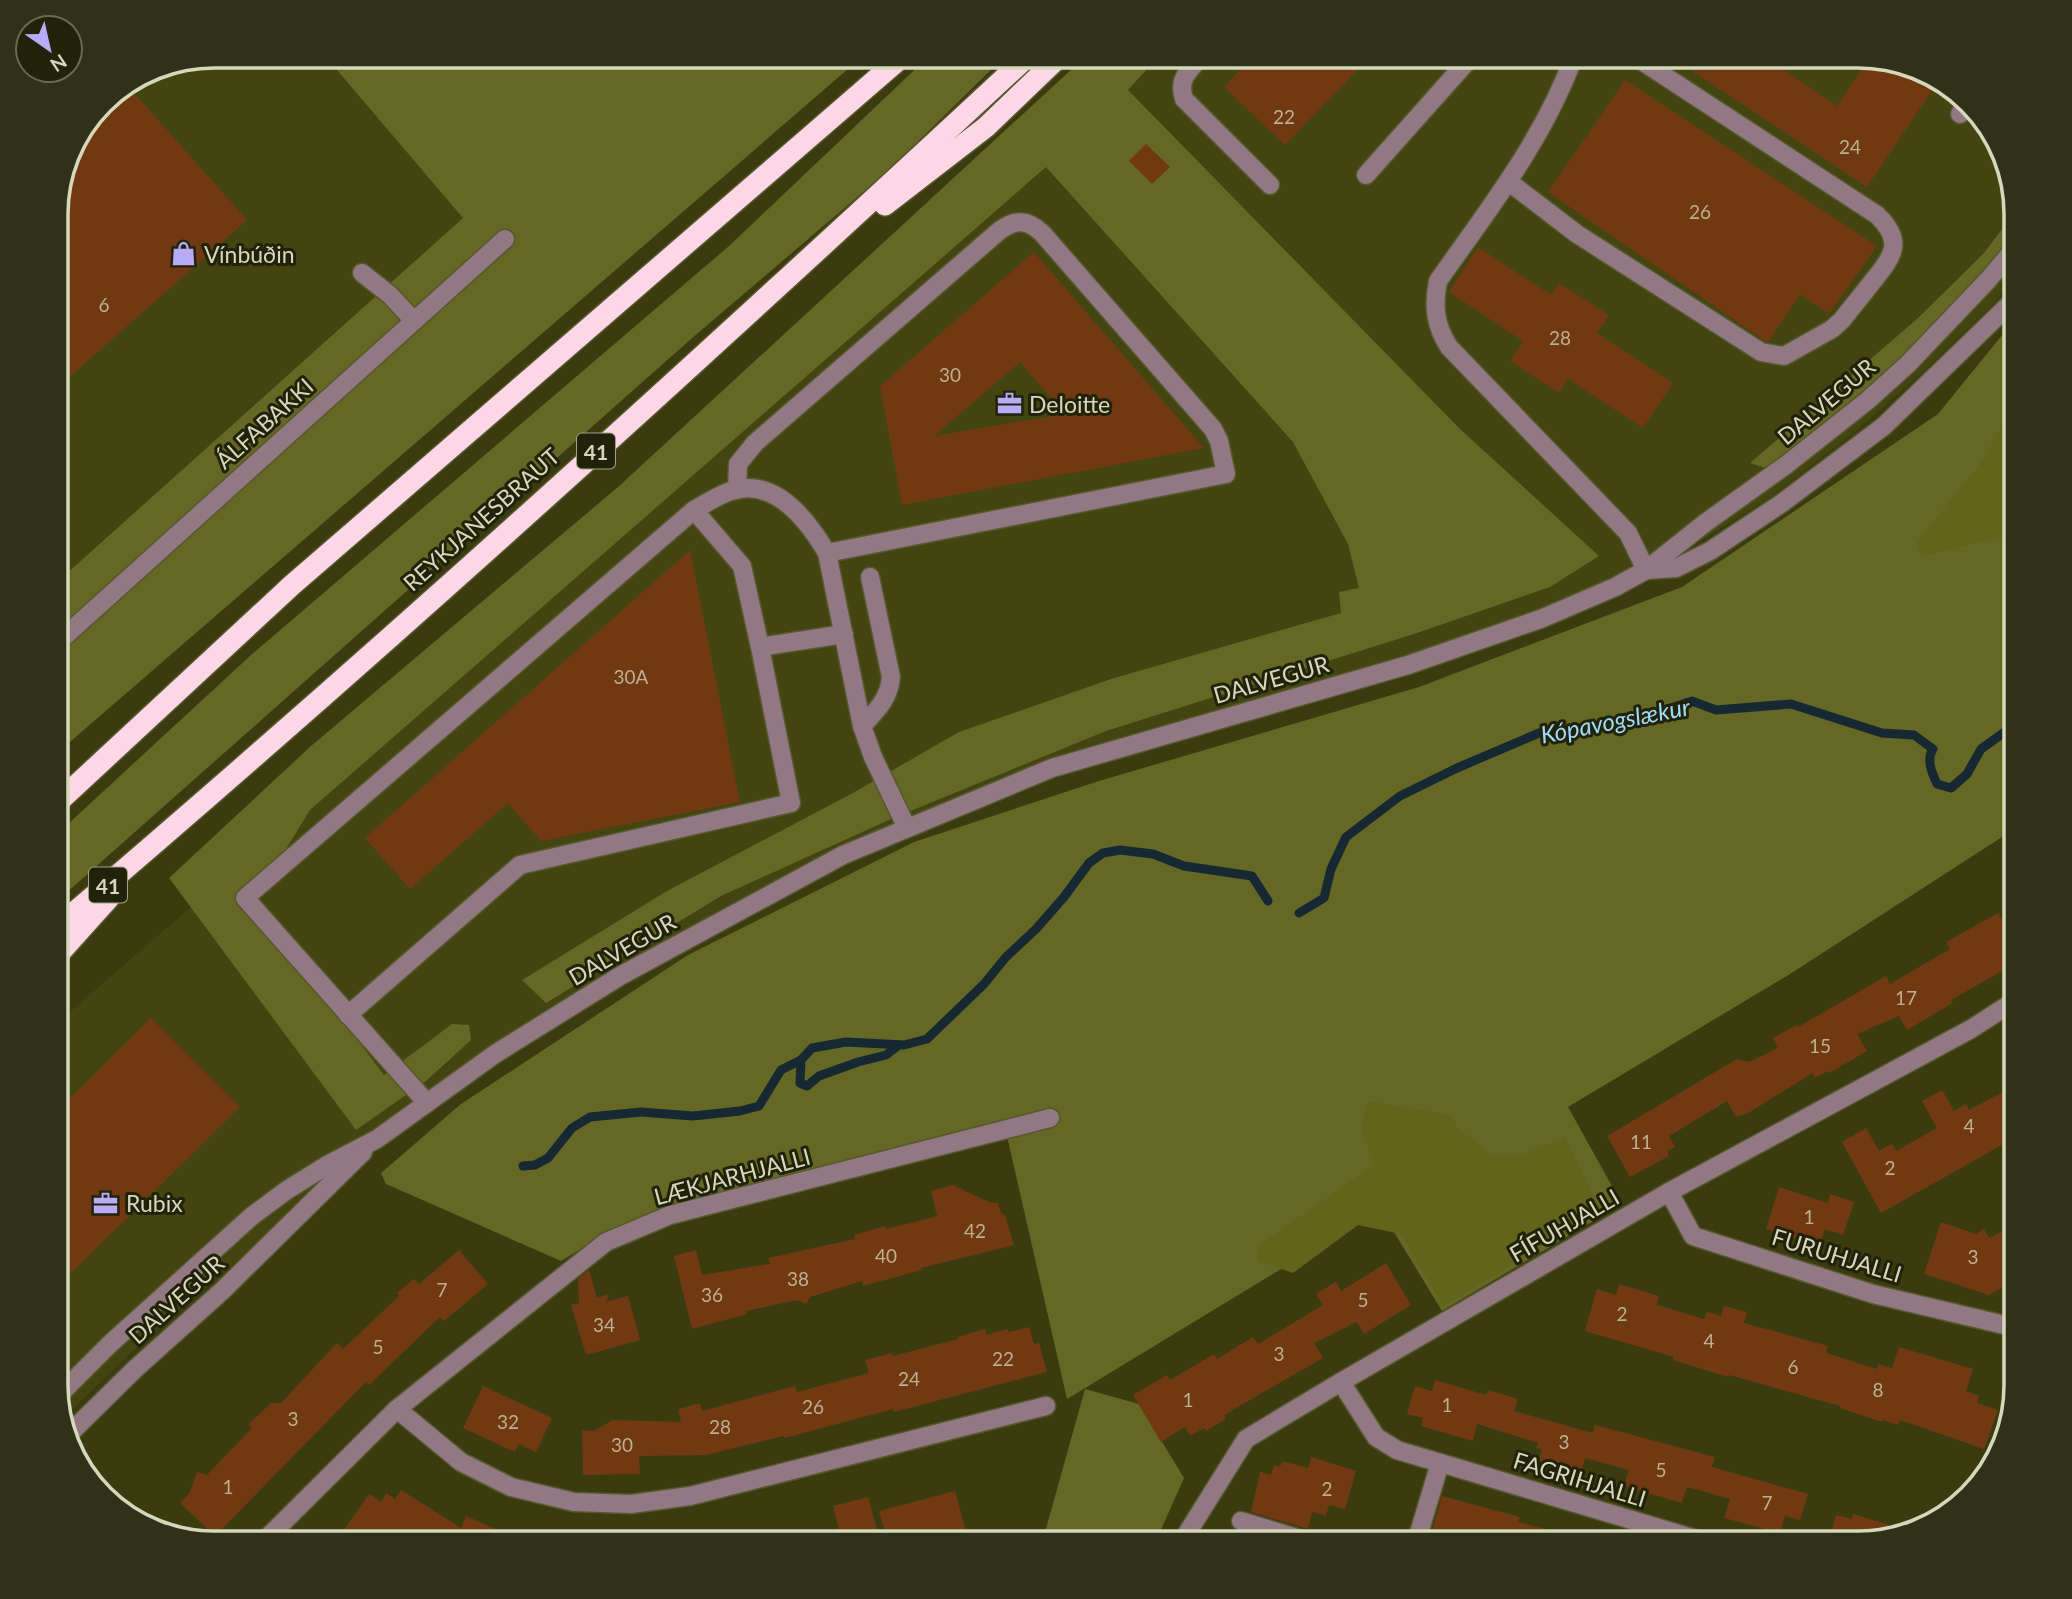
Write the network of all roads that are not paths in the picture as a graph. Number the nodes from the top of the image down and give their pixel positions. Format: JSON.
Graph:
{"nodes":[{"id":1,"x":1047,"y":68,"type":"edge"},
{"id":2,"x":1190,"y":68,"type":"edge"},
{"id":3,"x":1461,"y":68,"type":"edge"},
{"id":4,"x":1569,"y":68,"type":"edge"},
{"id":5,"x":1653,"y":68,"type":"edge"},
{"id":6,"x":888,"y":69,"type":"edge"},
{"id":7,"x":1014,"y":69,"type":"edge"},
{"id":8,"x":1366,"y":175,"type":"dead end"},
{"id":9,"x":1508,"y":181,"type":"junction"},
{"id":10,"x":1270,"y":185,"type":"dead end"},
{"id":11,"x":505,"y":239,"type":"dead end"},
{"id":12,"x":2004,"y":261,"type":"edge"},
{"id":13,"x":362,"y":273,"type":"dead end"},
{"id":14,"x":783,"y":282,"type":"junction"},
{"id":15,"x":2004,"y":310,"type":"edge"},
{"id":16,"x":414,"y":321,"type":"junction"},
{"id":17,"x":737,"y":490,"type":"junction"},
{"id":18,"x":694,"y":510,"type":"junction"},
{"id":19,"x":827,"y":553,"type":"junction"},
{"id":20,"x":1646,"y":570,"type":"junction"},
{"id":21,"x":870,"y":577,"type":"dead end"},
{"id":22,"x":69,"y":632,"type":"edge"},
{"id":23,"x":844,"y":634,"type":"junction"},
{"id":24,"x":760,"y":646,"type":"junction"},
{"id":25,"x":862,"y":726,"type":"junction"},
{"id":26,"x":97,"y":764,"type":"junction"},
{"id":27,"x":69,"y":785,"type":"edge"},
{"id":28,"x":69,"y":791,"type":"edge"},
{"id":29,"x":906,"y":828,"type":"junction"},
{"id":30,"x":159,"y":841,"type":"junction"},
{"id":31,"x":69,"y":917,"type":"edge"},
{"id":32,"x":69,"y":942,"type":"edge"},
{"id":33,"x":2004,"y":1008,"type":"edge"},
{"id":34,"x":348,"y":1015,"type":"junction"},
{"id":35,"x":427,"y":1103,"type":"junction"},
{"id":36,"x":1050,"y":1118,"type":"dead end"},
{"id":37,"x":377,"y":1139,"type":"junction"},
{"id":38,"x":1669,"y":1192,"type":"junction"},
{"id":39,"x":2004,"y":1325,"type":"edge"},
{"id":40,"x":1341,"y":1381,"type":"junction"},
{"id":41,"x":69,"y":1385,"type":"edge"},
{"id":42,"x":1046,"y":1406,"type":"dead end"},
{"id":43,"x":397,"y":1409,"type":"junction"},
{"id":44,"x":75,"y":1428,"type":"edge"},
{"id":45,"x":1440,"y":1463,"type":"junction"},
{"id":46,"x":1241,"y":1521,"type":"dead end"},
{"id":47,"x":274,"y":1531,"type":"edge"},
{"id":48,"x":1188,"y":1531,"type":"edge"},
{"id":49,"x":1274,"y":1531,"type":"edge"},
{"id":50,"x":1420,"y":1531,"type":"edge"},
{"id":51,"x":1666,"y":1531,"type":"edge"}],
"edges":[{"from":1,"to":14,"type":"highway"},
{"from":2,"to":10,"type":"street"},
{"from":3,"to":8,"type":"street"},
{"from":4,"to":9,"type":"street"},
{"from":5,"to":9,"type":"street"},
{"from":6,"to":26,"type":"highway"},
{"from":7,"to":14,"type":"highway","name":"REYKJANESBRAUT","number":"41"},
{"from":9,"to":20,"type":"street"},
{"from":11,"to":16,"type":"street","name":"ÁLFABAKKI"},
{"from":12,"to":20,"type":"street","name":"DALVEGUR"},
{"from":13,"to":16,"type":"street"},
{"from":14,"to":30,"type":"highway","name":"REYKJANESBRAUT","number":"41"},
{"from":15,"to":20,"type":"street","name":"DALVEGUR"},
{"from":16,"to":22,"type":"street","name":"ÁLFABAKKI"},
{"from":17,"to":18,"type":"street"},
{"from":17,"to":19,"type":"street"},
{"from":17,"to":19,"type":"street"},
{"from":18,"to":24,"type":"street"},
{"from":18,"to":34,"type":"street"},
{"from":19,"to":23,"type":"street"},
{"from":20,"to":29,"type":"street","name":"DALVEGUR"},
{"from":21,"to":25,"type":"street"},
{"from":23,"to":24,"type":"street"},
{"from":23,"to":25,"type":"street"},
{"from":24,"to":34,"type":"street"},
{"from":25,"to":29,"type":"street"},
{"from":26,"to":27,"type":"highway"},
{"from":26,"to":28,"type":"highway"},
{"from":29,"to":35,"type":"street","name":"DALVEGUR"},
{"from":30,"to":31,"type":"highway","name":"REYKJANESBRAUT","number":"41"},
{"from":30,"to":32,"type":"highway"},
{"from":33,"to":38,"type":"street","name":"FÍFUHJALLI"},
{"from":34,"to":35,"type":"street"},
{"from":35,"to":37,"type":"street","name":"DALVEGUR"},
{"from":36,"to":43,"type":"street","name":"LÆKJARHJALLI"},
{"from":37,"to":41,"type":"street","name":"DALVEGUR"},
{"from":37,"to":44,"type":"street","name":"DALVEGUR"},
{"from":38,"to":39,"type":"street","name":"FURUHJALLI"},
{"from":38,"to":40,"type":"street","name":"FÍFUHJALLI"},
{"from":40,"to":45,"type":"street","name":"FAGRIHJALLI"},
{"from":40,"to":48,"type":"street","name":"FÍFUHJALLI"},
{"from":42,"to":43,"type":"street"},
{"from":43,"to":47,"type":"street","name":"LÆKJARHJALLI"},
{"from":45,"to":50,"type":"street"},
{"from":45,"to":51,"type":"street","name":"FAGRIHJALLI"},
{"from":46,"to":49,"type":"street"}]}
